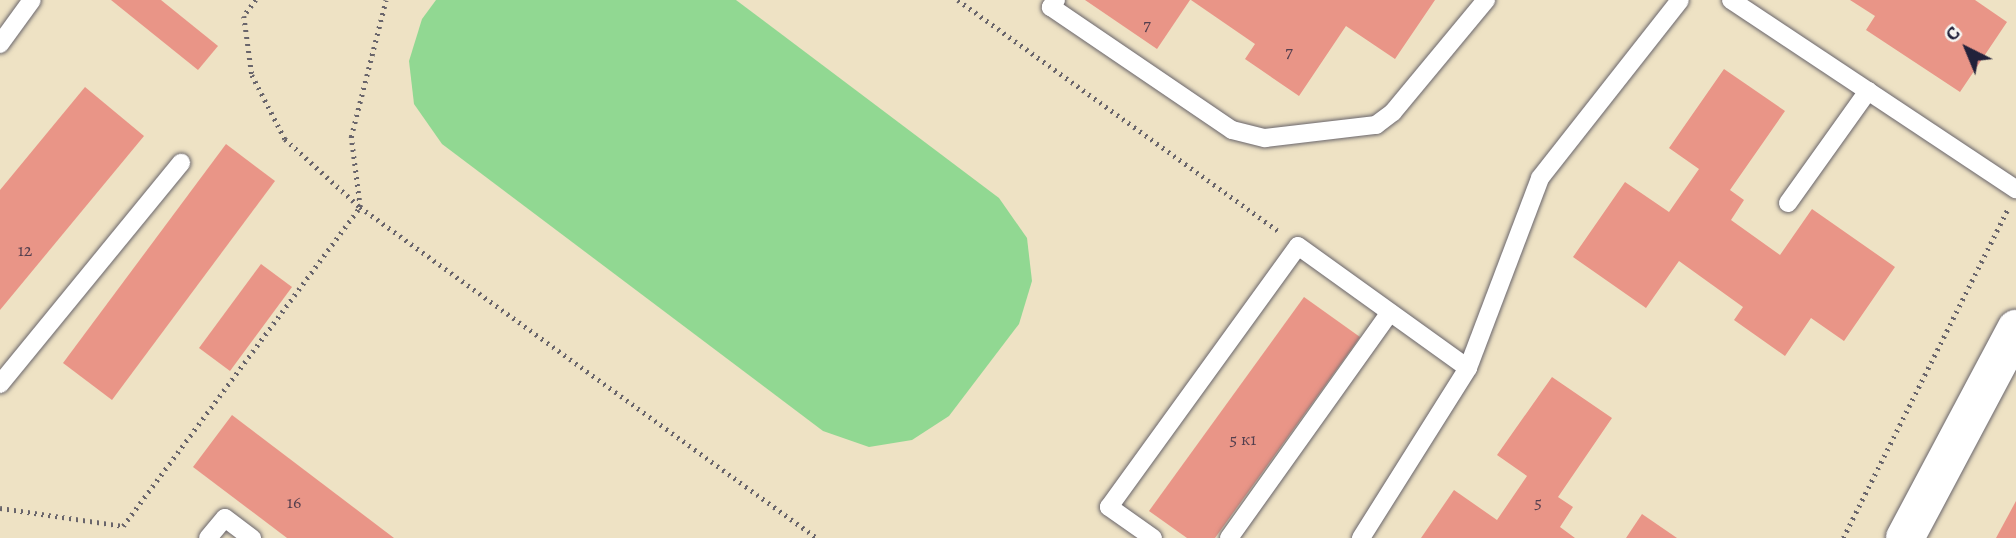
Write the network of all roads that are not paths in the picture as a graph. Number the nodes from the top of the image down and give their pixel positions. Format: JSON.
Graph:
{"nodes":[{"id":1,"x":32,"y":0,"type":"edge"},
{"id":2,"x":1056,"y":0,"type":"edge"},
{"id":3,"x":1486,"y":0,"type":"edge"},
{"id":4,"x":1680,"y":0,"type":"edge"},
{"id":5,"x":1731,"y":0,"type":"edge"},
{"id":6,"x":0,"y":44,"type":"edge"},
{"id":7,"x":1868,"y":91,"type":"junction"},
{"id":8,"x":181,"y":163,"type":"dead end"},
{"id":9,"x":2013,"y":197,"type":"edge"},
{"id":10,"x":1788,"y":203,"type":"dead end"},
{"id":11,"x":1390,"y":312,"type":"junction"},
{"id":12,"x":2016,"y":329,"type":"edge"},
{"id":13,"x":1468,"y":368,"type":"junction"},
{"id":14,"x":0,"y":384,"type":"edge"},
{"id":15,"x":208,"y":538,"type":"edge"},
{"id":16,"x":252,"y":538,"type":"edge"},
{"id":17,"x":1153,"y":538,"type":"edge"},
{"id":18,"x":1229,"y":538,"type":"edge"},
{"id":19,"x":1361,"y":538,"type":"edge"},
{"id":20,"x":1905,"y":538,"type":"edge"}],
"edges":[{"from":1,"to":6,"type":"lane"},
{"from":2,"to":3,"type":"lane"},
{"from":4,"to":13,"type":"lane"},
{"from":5,"to":7,"type":"lane"},
{"from":7,"to":9,"type":"lane"},
{"from":7,"to":10,"type":"lane"},
{"from":8,"to":14,"type":"lane"},
{"from":11,"to":13,"type":"lane"},
{"from":11,"to":17,"type":"lane"},
{"from":11,"to":18,"type":"lane"},
{"from":12,"to":20,"type":"street"},
{"from":13,"to":19,"type":"lane"},
{"from":15,"to":16,"type":"lane"}]}
